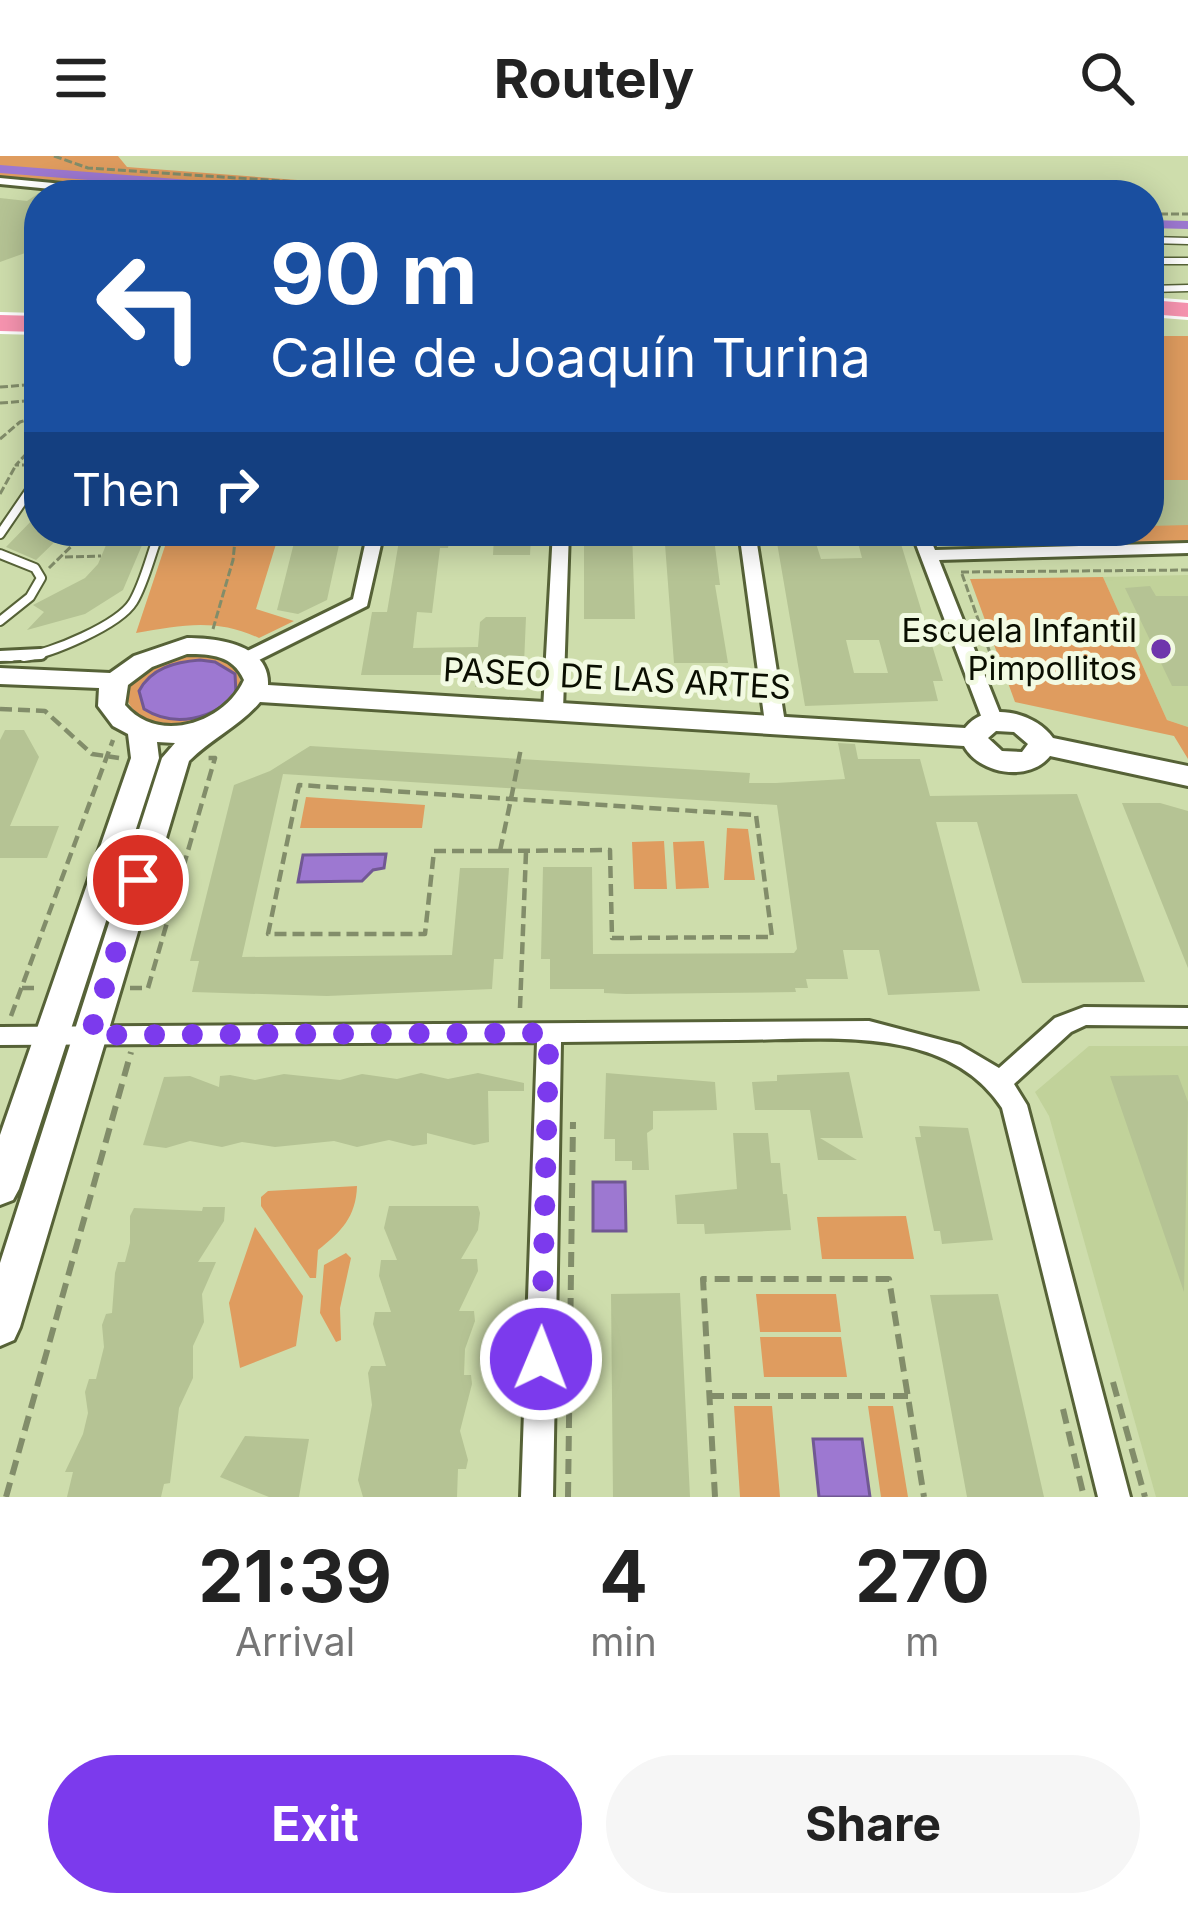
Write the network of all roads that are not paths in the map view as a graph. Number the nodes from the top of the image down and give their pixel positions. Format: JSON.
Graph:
{"nodes":[{"id":1,"x":24,"y":505,"type":"edge"},
{"id":2,"x":0,"y":534,"type":"edge"},
{"id":3,"x":154,"y":546,"type":"edge"},
{"id":4,"x":373,"y":546,"type":"edge"},
{"id":5,"x":560,"y":546,"type":"edge"},
{"id":6,"x":749,"y":546,"type":"edge"},
{"id":7,"x":924,"y":546,"type":"edge"},
{"id":8,"x":1188,"y":548,"type":"edge"},
{"id":9,"x":0,"y":554,"type":"edge"},
{"id":10,"x":927,"y":555,"type":"junction"},
{"id":11,"x":0,"y":621,"type":"edge"},
{"id":12,"x":0,"y":656,"type":"edge"},
{"id":13,"x":246,"y":659,"type":"junction"},
{"id":14,"x":0,"y":676,"type":"edge"},
{"id":15,"x":116,"y":682,"type":"junction"},
{"id":16,"x":255,"y":693,"type":"junction"},
{"id":17,"x":553,"y":710,"type":"junction"},
{"id":18,"x":775,"y":723,"type":"junction"},
{"id":19,"x":205,"y":729,"type":"junction"},
{"id":20,"x":984,"y":729,"type":"junction"},
{"id":21,"x":127,"y":734,"type":"junction"},
{"id":22,"x":1188,"y":776,"type":"edge"},
{"id":23,"x":1188,"y":1017,"type":"edge"},
{"id":24,"x":549,"y":1033,"type":"junction"},
{"id":25,"x":90,"y":1035,"type":"junction"},
{"id":26,"x":0,"y":1036,"type":"edge"},
{"id":27,"x":52,"y":1036,"type":"junction"},
{"id":28,"x":1001,"y":1081,"type":"junction"},
{"id":29,"x":0,"y":1190,"type":"edge"},
{"id":30,"x":0,"y":1327,"type":"edge"},
{"id":31,"x":537,"y":1497,"type":"edge"},
{"id":32,"x":1114,"y":1497,"type":"edge"}],
"edges":[{"from":1,"to":2,"type":"lane"},
{"from":3,"to":12,"type":"lane"},
{"from":4,"to":13,"type":"street"},
{"from":5,"to":17,"type":"street"},
{"from":6,"to":18,"type":"street"},
{"from":7,"to":10,"type":"street"},
{"from":8,"to":10,"type":"street"},
{"from":9,"to":11,"type":"lane"},
{"from":10,"to":20,"type":"street"},
{"from":13,"to":15,"type":"main road"},
{"from":13,"to":16,"type":"main road"},
{"from":14,"to":15,"type":"main road"},
{"from":15,"to":21,"type":"main road"},
{"from":16,"to":17,"type":"main road","name":"PASEO DE LAS ARTES"},
{"from":16,"to":19,"type":"main road"},
{"from":17,"to":18,"type":"main road","name":"PASEO DE LAS ARTES"},
{"from":18,"to":20,"type":"main road","name":"PASEO DE LAS ARTES"},
{"from":19,"to":21,"type":"main road"},
{"from":19,"to":25,"type":"main road"},
{"from":20,"to":22,"type":"main road"},
{"from":21,"to":27,"type":"main road"},
{"from":23,"to":28,"type":"street"},
{"from":24,"to":25,"type":"street"},
{"from":24,"to":28,"type":"street"},
{"from":24,"to":31,"type":"street"},
{"from":25,"to":27,"type":"street"},
{"from":25,"to":30,"type":"main road"},
{"from":26,"to":27,"type":"street"},
{"from":27,"to":29,"type":"main road"},
{"from":28,"to":32,"type":"street"}]}
